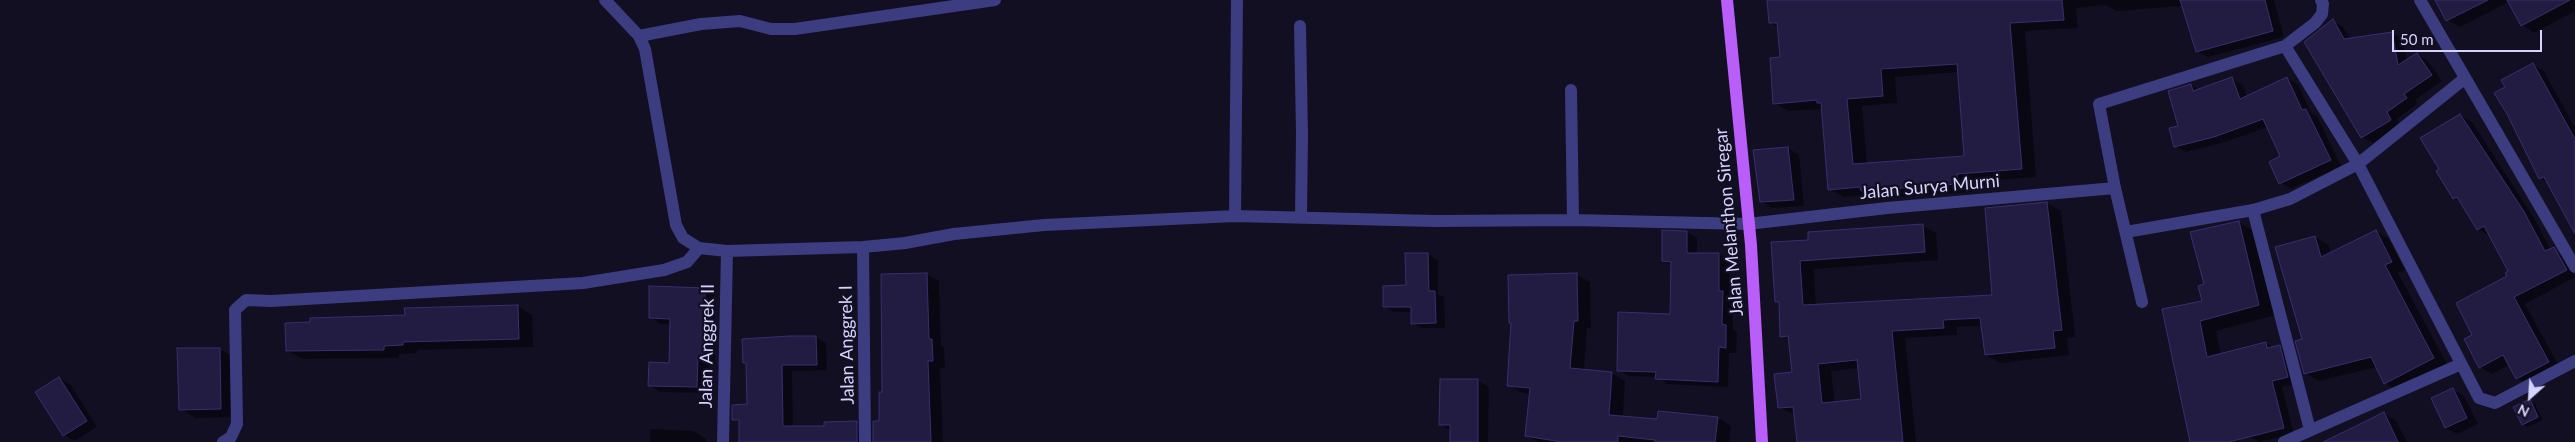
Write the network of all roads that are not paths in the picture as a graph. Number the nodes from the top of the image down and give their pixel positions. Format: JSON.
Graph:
{"nodes":[{"id":1,"x":605,"y":0,"type":"edge"},
{"id":2,"x":995,"y":0,"type":"edge"},
{"id":3,"x":1237,"y":0,"type":"edge"},
{"id":4,"x":1726,"y":0,"type":"edge"},
{"id":5,"x":2321,"y":0,"type":"edge"},
{"id":6,"x":2420,"y":0,"type":"edge"},
{"id":7,"x":1300,"y":26,"type":"dead end"},
{"id":8,"x":639,"y":36,"type":"junction"},
{"id":9,"x":2285,"y":46,"type":"junction"},
{"id":10,"x":2464,"y":79,"type":"junction"},
{"id":11,"x":1570,"y":90,"type":"dead end"},
{"id":12,"x":2358,"y":164,"type":"junction"},
{"id":13,"x":2115,"y":188,"type":"junction"},
{"id":14,"x":2253,"y":210,"type":"junction"},
{"id":15,"x":1235,"y":216,"type":"junction"},
{"id":16,"x":1301,"y":218,"type":"junction"},
{"id":17,"x":1573,"y":220,"type":"junction"},
{"id":18,"x":1748,"y":224,"type":"junction"},
{"id":19,"x":2126,"y":232,"type":"junction"},
{"id":20,"x":863,"y":247,"type":"junction"},
{"id":21,"x":700,"y":248,"type":"junction"},
{"id":22,"x":727,"y":251,"type":"junction"},
{"id":23,"x":2575,"y":267,"type":"edge"},
{"id":24,"x":2142,"y":302,"type":"dead end"},
{"id":25,"x":2575,"y":361,"type":"edge"},
{"id":26,"x":2461,"y":364,"type":"junction"},
{"id":27,"x":2310,"y":430,"type":"junction"},
{"id":28,"x":223,"y":442,"type":"edge"},
{"id":29,"x":723,"y":442,"type":"edge"},
{"id":30,"x":865,"y":442,"type":"edge"},
{"id":31,"x":1762,"y":442,"type":"edge"},
{"id":32,"x":2284,"y":442,"type":"edge"}],
"edges":[{"from":1,"to":8,"type":"street"},
{"from":2,"to":8,"type":"street"},
{"from":3,"to":15,"type":"street"},
{"from":4,"to":18,"type":"main road","name":"Jalan Melanthon Siregar"},
{"from":5,"to":9,"type":"street"},
{"from":6,"to":10,"type":"street"},
{"from":7,"to":16,"type":"street"},
{"from":8,"to":21,"type":"street"},
{"from":9,"to":12,"type":"street"},
{"from":9,"to":13,"type":"street"},
{"from":10,"to":12,"type":"street"},
{"from":10,"to":23,"type":"street"},
{"from":11,"to":17,"type":"street"},
{"from":12,"to":14,"type":"street"},
{"from":12,"to":26,"type":"street"},
{"from":13,"to":18,"type":"street","name":"Jalan Surya Murni"},
{"from":13,"to":19,"type":"street"},
{"from":14,"to":19,"type":"street"},
{"from":14,"to":27,"type":"street"},
{"from":15,"to":16,"type":"street","name":"Jalan Surya Murni"},
{"from":15,"to":20,"type":"street","name":"Jalan Surya Murni"},
{"from":16,"to":17,"type":"street","name":"Jalan Surya Murni"},
{"from":17,"to":18,"type":"street","name":"Jalan Surya Murni"},
{"from":18,"to":31,"type":"main road","name":"Jalan Melanthon Siregar"},
{"from":19,"to":24,"type":"street"},
{"from":20,"to":22,"type":"street","name":"Jalan Surya Murni"},
{"from":20,"to":30,"type":"street","name":"Jalan Anggrek I"},
{"from":21,"to":22,"type":"street","name":"Jalan Surya Murni"},
{"from":21,"to":28,"type":"street"},
{"from":22,"to":29,"type":"street","name":"Jalan Anggrek II"},
{"from":25,"to":26,"type":"street"},
{"from":26,"to":27,"type":"street"},
{"from":27,"to":32,"type":"street"}]}
